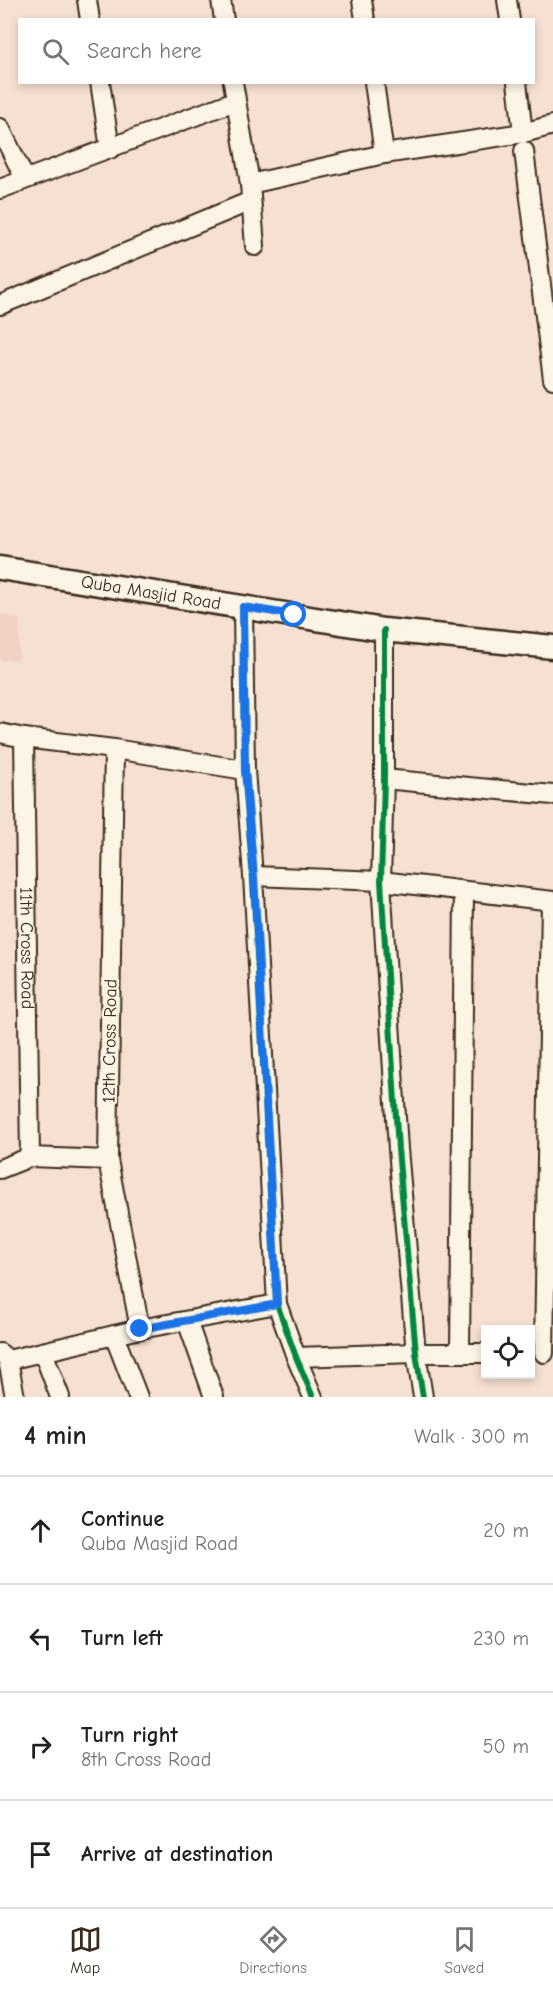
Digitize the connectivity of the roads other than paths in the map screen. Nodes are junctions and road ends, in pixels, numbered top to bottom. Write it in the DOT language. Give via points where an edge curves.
graph roads {
  1 [pos="87,0"];
  2 [pos="221,0"];
  3 [pos="362,0"];
  4 [pos="507,0"];
  5 [pos="90,18"];
  6 [pos="224,18"];
  7 [pos="365,18"];
  8 [pos="510,18"];
  9 [pos="100,84"];
  10 [pos="233,84"];
  11 [pos="374,84"];
  12 [pos="517,84"];
  13 [pos="235,101"];
  14 [pos="553,125"];
  15 [pos="0,128"];
  16 [pos="524,142"];
  17 [pos="110,148"];
  18 [pos="384,154"];
  19 [pos="25,179"];
  20 [pos="0,189"];
  21 [pos="250,192"];
  22 [pos="255,246"];
  23 [pos="548,302"];
  24 [pos="0,305"];
  25 [pos="553,379"];
  26 [pos="0,568"];
  27 [pos="243,607"];
  28 [pos="384,630"];
  29 [pos="553,647"];
  30 [pos="0,733"];
  31 [pos="24,738"];
  32 [pos="114,749"];
  33 [pos="245,770"];
  34 [pos="384,779"];
  35 [pos="553,795"];
  36 [pos="254,876"];
  37 [pos="381,881"];
  38 [pos="464,891"];
  39 [pos="552,901"];
  40 [pos="30,1157"];
  41 [pos="108,1160"];
  42 [pos="0,1169"];
  43 [pos="277,1304"];
  44 [pos="187,1321"];
  45 [pos="140,1329"];
  46 [pos="114,1335"];
  47 [pos="43,1352"];
  48 [pos="416,1353"];
  49 [pos="460,1353"];
  50 [pos="481,1353"];
  51 [pos="543,1353"];
  52 [pos="4,1356"];
  53 [pos="296,1357"];
  54 [pos="15,1397"];
  55 [pos="60,1397"];
  56 [pos="138,1397"];
  57 [pos="214,1397"];
  58 [pos="313,1397"];
  59 [pos="423,1397"];
  1 -- 5 [label="street"];
  2 -- 6 [label="street"];
  3 -- 7 [label="street"];
  4 -- 8 [label="street"];
  9 -- 17 [label="street"];
  10 -- 13 [label="street"];
  11 -- 18 [label="street"];
  12 -- 16 [label="street"];
  13 -- 17 [label="street"];
  13 -- 21 [label="street"];
  14 -- 16 [label="street"];
  15 -- 19 [label="street"];
  16 -- 18 [label="street"];
  16 -- 23 [label="street"];
  17 -- 19 [label="street"];
  18 -- 21 [label="street"];
  19 -- 20 [label="street"];
  21 -- 22 [label="street"];
  21 -- 24 [label="street"];
  23 -- 25 [label="street"];
  26 -- 27 [label="street, Quba Masjid Road"];
  27 -- 28 [label="street, Quba Masjid Road"];
  27 -- 33 [label="street"];
  28 -- 29 [label="street, Quba Masjid Road"];
  28 -- 34 [label="street"];
  30 -- 31 [label="street"];
  31 -- 32 [label="street"];
  31 -- 40 [label="street, 11th Cross Road"];
  32 -- 33 [label="street"];
  32 -- 41 [label="street, 12th Cross Road"];
  33 -- 36 [label="street"];
  34 -- 35 [label="street"];
  34 -- 37 [label="street"];
  36 -- 37 [label="street"];
  36 -- 43 [label="street"];
  37 -- 38 [label="street"];
  37 -- 48 [label="street"];
  38 -- 39 [label="street"];
  38 -- 49 [label="street"];
  39 -- 51 [label="street"];
  40 -- 41 [label="street"];
  40 -- 42 [label="street"];
  41 -- 45 [label="street, 12th Cross Road"];
  43 -- 44 [label="street"];
  43 -- 53 [label="street"];
  44 -- 45 [label="street"];
  44 -- 57 [label="street"];
  45 -- 46 [label="street"];
  46 -- 47 [label="street"];
  46 -- 56 [label="street"];
  47 -- 52 [label="street"];
  47 -- 55 [label="street"];
  48 -- 49 [label="street"];
  48 -- 53 [label="street"];
  48 -- 59 [label="street"];
  49 -- 50 [label="street"];
  52 -- 54 [label="street"];
  53 -- 58 [label="street"];
}
